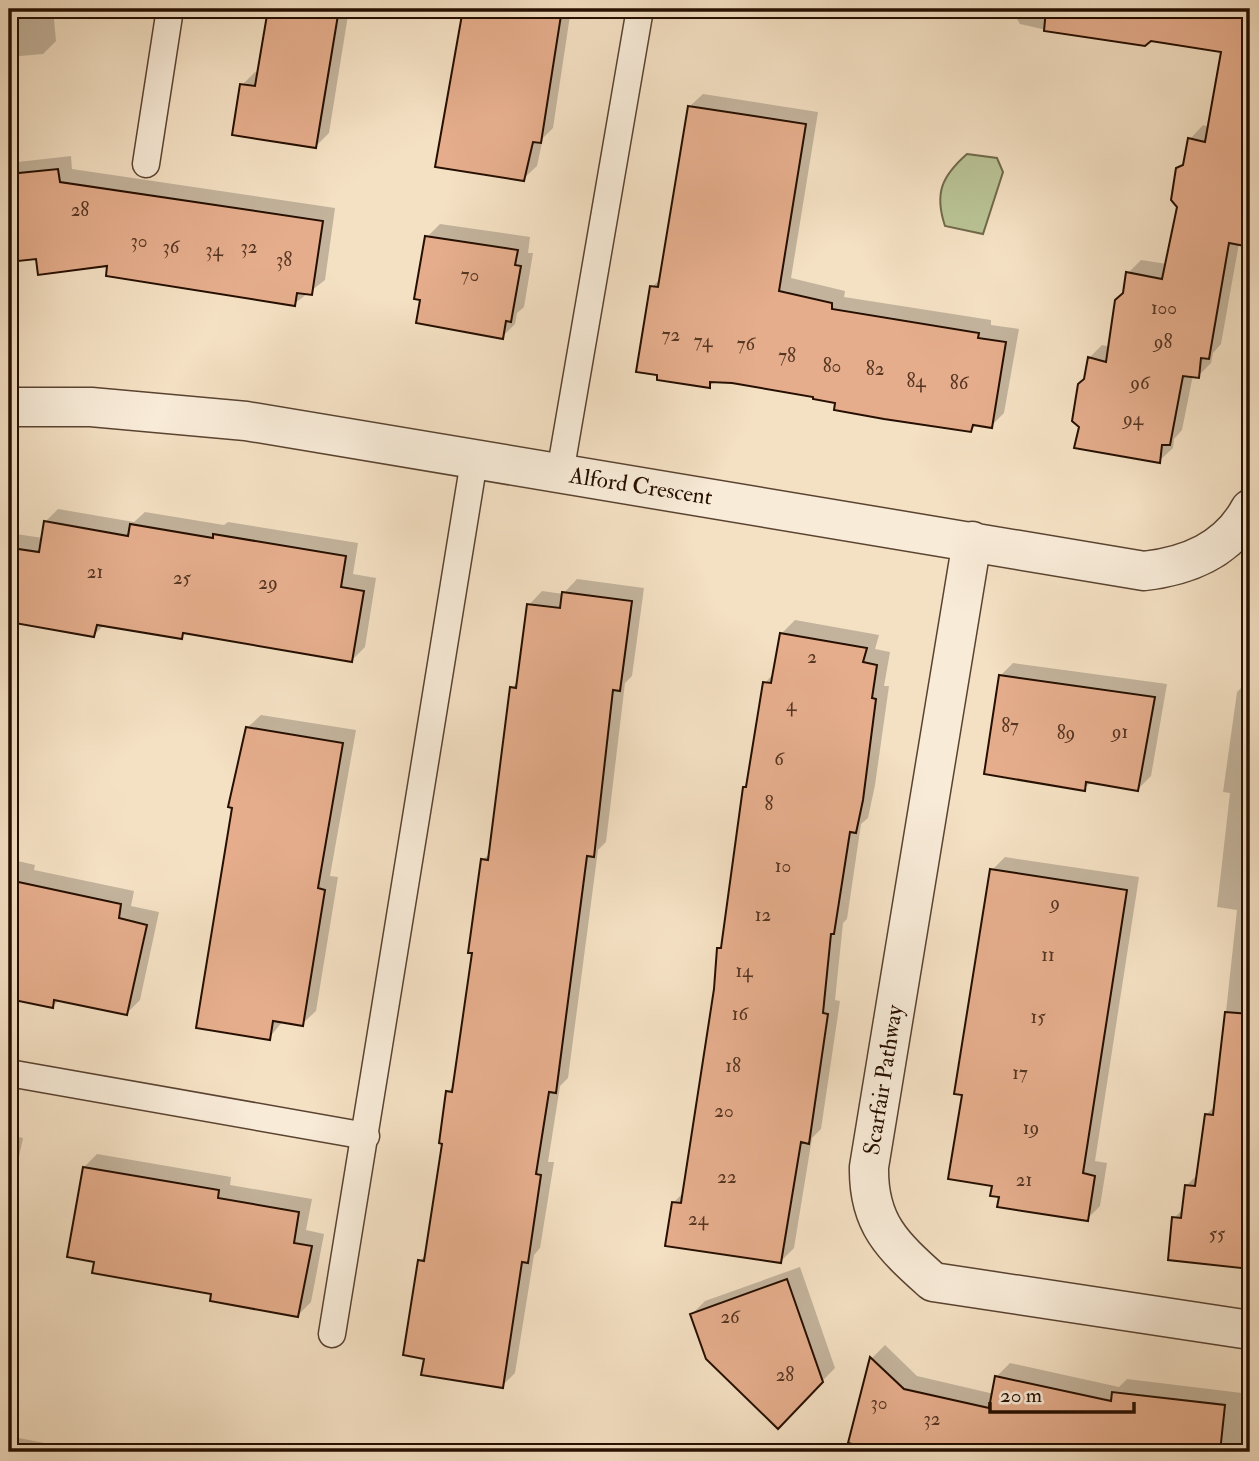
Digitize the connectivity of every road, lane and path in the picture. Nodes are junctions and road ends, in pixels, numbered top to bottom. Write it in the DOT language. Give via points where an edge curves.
graph roads {
  1 [pos="170,9"];
  2 [pos="640,9"];
  3 [pos="146,164"];
  4 [pos="9,407"];
  5 [pos="474,461"];
  6 [pos="560,473"];
  7 [pos="1248,519"];
  8 [pos="972,541"];
  9 [pos="9,1073"];
  10 [pos="366,1136"];
  11 [pos="1250,1330"];
  12 [pos="332,1334"];
  1 -- 3 [label="lane"];
  2 -- 6 [label="lane"];
  4 -- 5 [label="street, Alford Crescent" via="91,407 246,421"];
  5 -- 6 [label="street, Alford Crescent"];
  5 -- 10 [label="lane"];
  6 -- 8 [label="street, Alford Crescent"];
  7 -- 8 [label="street, Alford Crescent" via="1196,560 1144,571"];
  8 -- 11 [label="street, Scarfair Pathway" via="869,1167 875,1215 901,1254 933,1282"];
  9 -- 10 [label="lane"];
  10 -- 12 [label="lane"];
}
